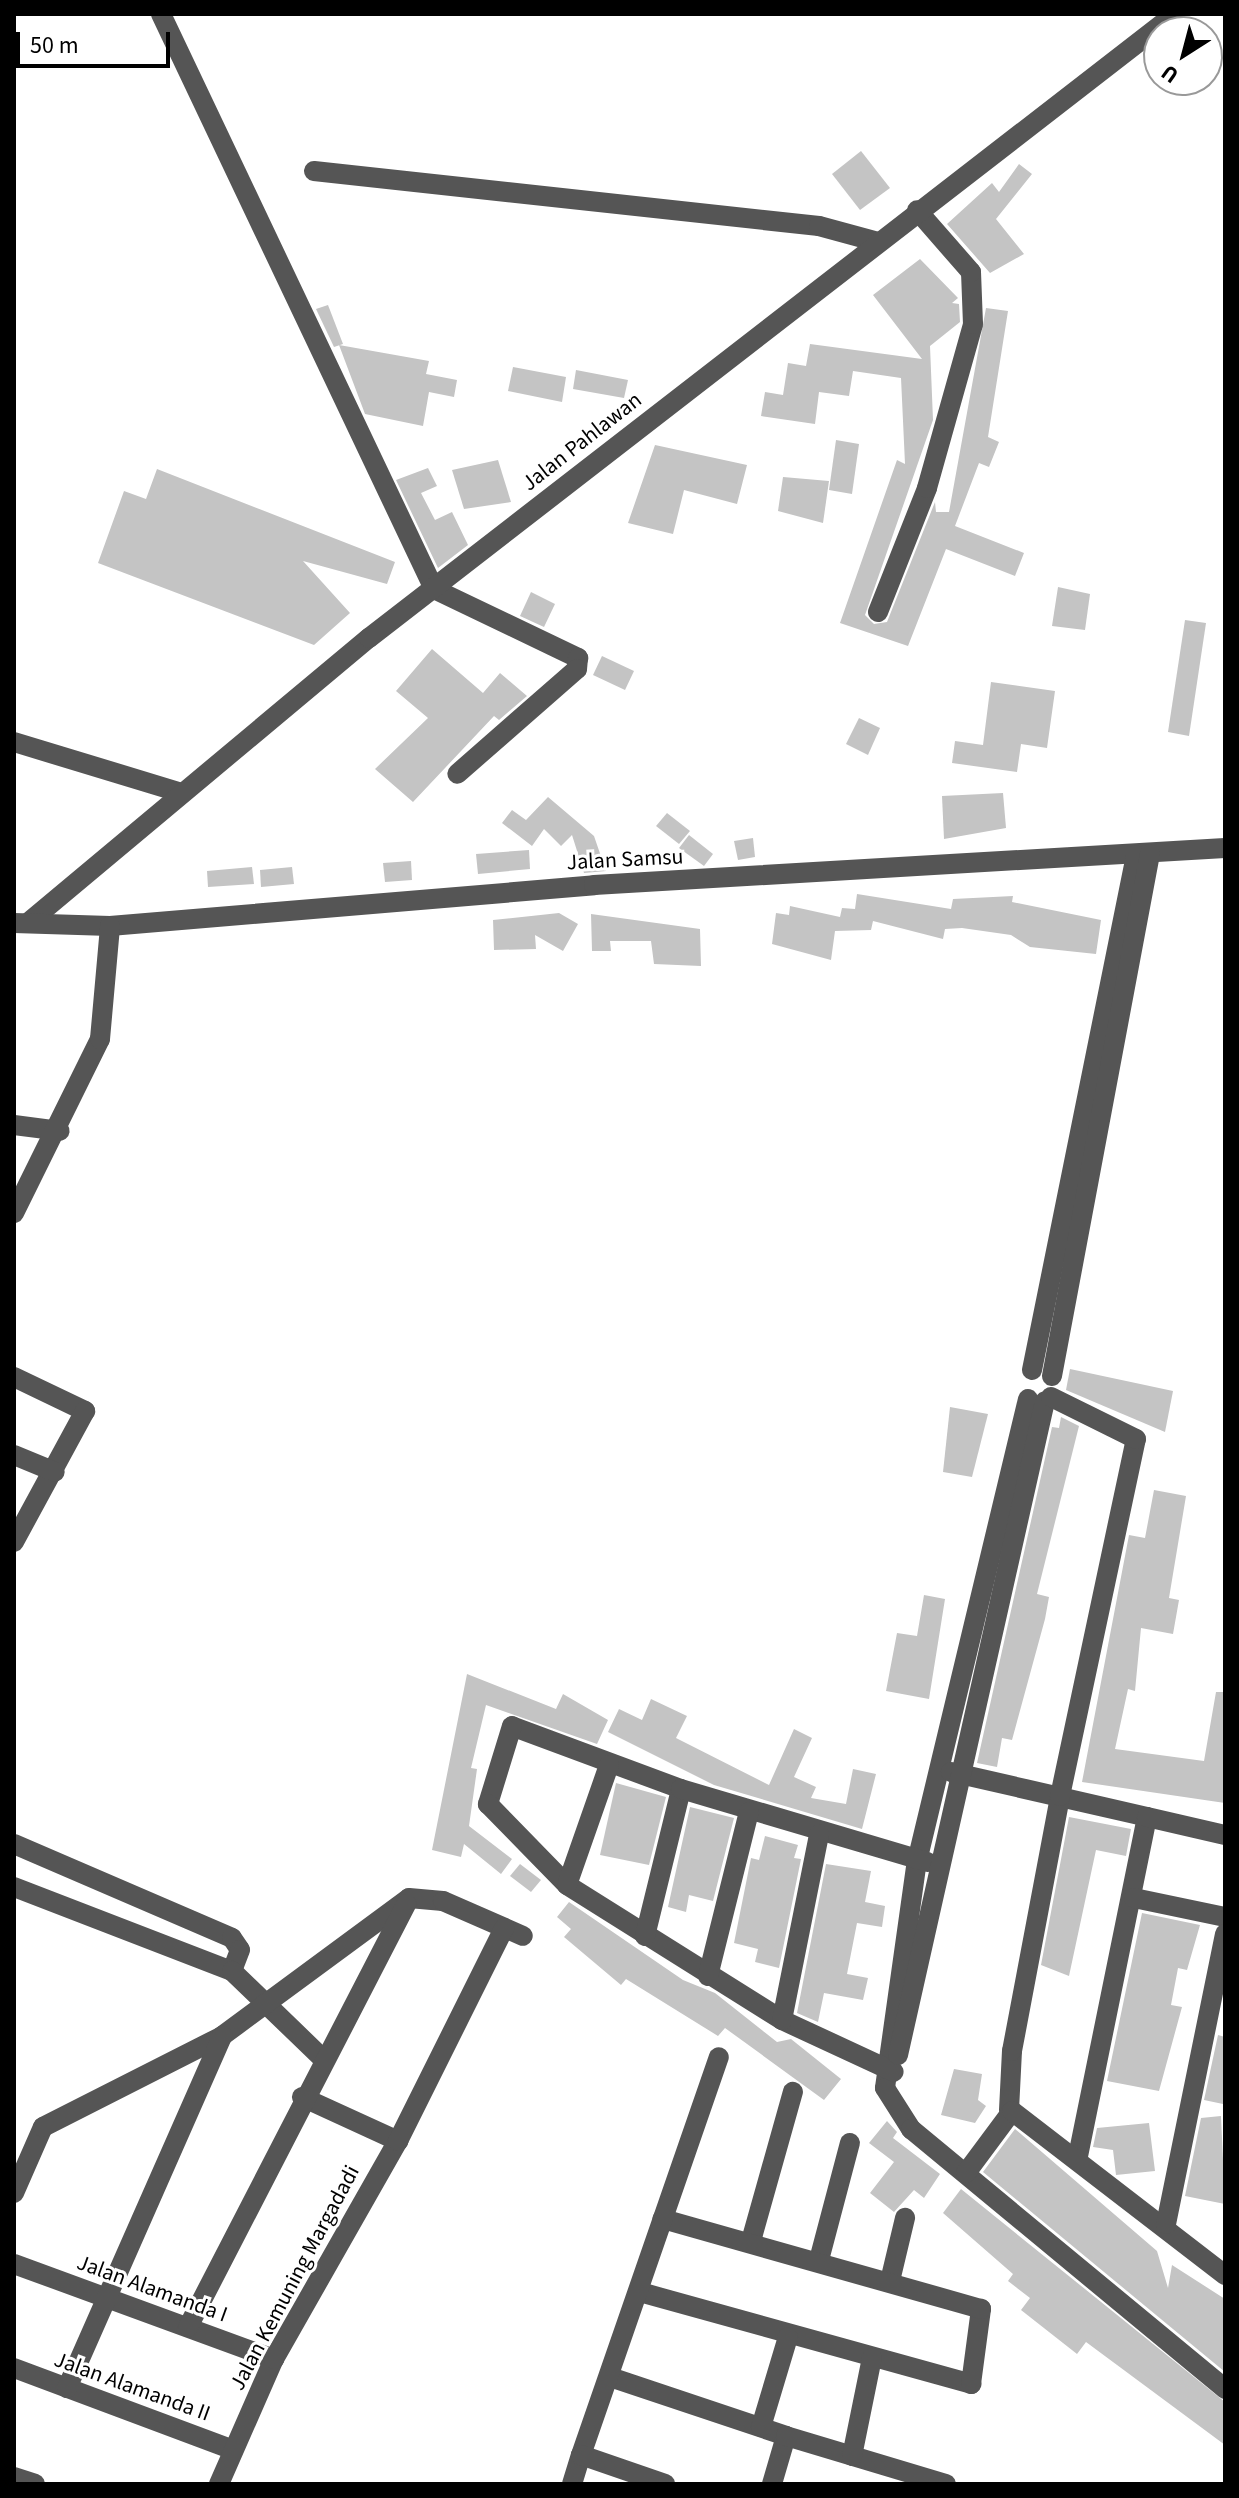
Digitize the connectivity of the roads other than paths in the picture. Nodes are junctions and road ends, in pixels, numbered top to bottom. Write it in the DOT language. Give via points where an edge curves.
graph roads {
  1 [pos="161,14"];
  2 [pos="1175,14"];
  3 [pos="314,171"];
  4 [pos="917,210"];
  5 [pos="878,242"];
  6 [pos="434,589"];
  7 [pos="878,612"];
  8 [pos="14,742"];
  9 [pos="457,774"];
  10 [pos="179,792"];
  11 [pos="1225,848"];
  12 [pos="1143,854"];
  13 [pos="22,923"];
  14 [pos="110,926"];
  15 [pos="14,1125"];
  16 [pos="60,1131"];
  17 [pos="1086,1156"];
  18 [pos="14,1213"];
  19 [pos="1032,1370"];
  20 [pos="1052,1376"];
  21 [pos="14,1377"];
  22 [pos="1041,1399"];
  23 [pos="14,1455"];
  24 [pos="55,1472"];
  25 [pos="14,1542"];
  26 [pos="609,1765"];
  27 [pos="952,1772"];
  28 [pos="681,1789"];
  29 [pos="1060,1796"];
  30 [pos="749,1812"];
  31 [pos="1147,1817"];
  32 [pos="819,1835"];
  33 [pos="1225,1835"];
  34 [pos="14,1844"];
  35 [pos="917,1860"];
  36 [pos="938,1864"];
  37 [pos="567,1885"];
  38 [pos="14,1887"];
  39 [pos="409,1898"];
  40 [pos="1134,1898"];
  41 [pos="155,1903"];
  42 [pos="1225,1917"];
  43 [pos="504,1928"];
  44 [pos="1225,1934"];
  45 [pos="523,1936"];
  46 [pos="645,1936"];
  47 [pos="139,1938"];
  48 [pos="232,1971"];
  49 [pos="708,1976"];
  50 [pos="259,2003"];
  51 [pos="782,2020"];
  52 [pos="222,2036"];
  53 [pos="719,2057"];
  54 [pos="322,2058"];
  55 [pos="887,2076"];
  56 [pos="793,2092"];
  57 [pos="302,2097"];
  58 [pos="1009,2110"];
  59 [pos="398,2141"];
  60 [pos="850,2143"];
  61 [pos="1078,2157"];
  62 [pos="966,2173"];
  63 [pos="14,2193"];
  64 [pos="905,2218"];
  65 [pos="662,2219"];
  66 [pos="1166,2224"];
  67 [pos="751,2241"];
  68 [pos="819,2260"];
  69 [pos="14,2264"];
  70 [pos="1225,2272"];
  71 [pos="890,2281"];
  72 [pos="640,2292"];
  73 [pos="103,2297"];
  74 [pos="188,2327"];
  75 [pos="788,2337"];
  76 [pos="872,2358"];
  77 [pos="274,2359"];
  78 [pos="14,2368"];
  79 [pos="610,2377"];
  80 [pos="67,2388"];
  81 [pos="1225,2389"];
  82 [pos="761,2427"];
  83 [pos="786,2436"];
  84 [pos="233,2450"];
  85 [pos="581,2455"];
  86 [pos="852,2456"];
  87 [pos="14,2477"];
  88 [pos="35,2484"];
  89 [pos="219,2484"];
  90 [pos="572,2484"];
  91 [pos="665,2484"];
  92 [pos="772,2484"];
  93 [pos="946,2484"];
  1 -- 6 [label="street"];
  2 -- 4 [label="street, Jalan Pahlawan"];
  3 -- 5 [label="street" via="819,226"];
  4 -- 5 [label="street, Jalan Pahlawan"];
  4 -- 7 [label="street" via="971,272 973,324 927,488"];
  5 -- 6 [label="street, Jalan Pahlawan"];
  6 -- 9 [label="street" via="573,653 579,663"];
  6 -- 10 [label="street, Jalan Pahlawan"];
  8 -- 10 [label="street"];
  10 -- 13 [label="street, Jalan Pahlawan"];
  11 -- 12 [label="street, Jalan Samsu"];
  12 -- 14 [label="street, Jalan Samsu" via="594,885"];
  12 -- 17 [label="street"];
  13 -- 14 [label="street, Jalan Samsu"];
  14 -- 16 [label="street" via="100,1039"];
  15 -- 16 [label="street"];
  16 -- 18 [label="street"];
  17 -- 19 [label="street"];
  17 -- 20 [label="street"];
  19 -- 20 [label="street"];
  19 -- 22 [label="street" via="1022,1381"];
  20 -- 22 [label="street"];
  21 -- 24 [label="street" via="84,1407 85,1417"];
  22 -- 27 [label="street"];
  22 -- 29 [label="street" via="1136,1439"];
  23 -- 24 [label="street"];
  24 -- 25 [label="street"];
  26 -- 28 [label="street"];
  26 -- 37 [label="street"];
  26 -- 37 [label="street" via="517,1727 504,1736 488,1804"];
  27 -- 29 [label="street"];
  27 -- 35 [label="street"];
  27 -- 36 [label="street"];
  28 -- 30 [label="street"];
  28 -- 46 [label="street"];
  29 -- 31 [label="street"];
  29 -- 58 [label="street" via="1012,2051"];
  30 -- 32 [label="street"];
  30 -- 49 [label="street"];
  31 -- 33 [label="street"];
  31 -- 40 [label="street"];
  32 -- 35 [label="street"];
  32 -- 51 [label="street"];
  34 -- 41 [label="street"];
  35 -- 36 [label="street"];
  35 -- 55 [label="street"];
  36 -- 55 [label="street"];
  37 -- 46 [label="street"];
  38 -- 47 [label="street"];
  39 -- 43 [label="street" via="443,1901"];
  39 -- 50 [label="street"];
  39 -- 54 [label="street"];
  40 -- 42 [label="street"];
  40 -- 61 [label="street"];
  41 -- 47 [label="street"];
  41 -- 48 [label="street" via="232,1938 240,1950"];
  43 -- 45 [label="street"];
  43 -- 59 [label="street, Jalan Kemuning Margadadi"];
  44 -- 66 [label="street"];
  46 -- 49 [label="street"];
  47 -- 48 [label="street"];
  48 -- 50 [label="street"];
  49 -- 51 [label="street"];
  50 -- 52 [label="street"];
  50 -- 54 [label="street"];
  51 -- 55 [label="street"];
  52 -- 63 [label="street" via="43,2127"];
  52 -- 73 [label="street"];
  53 -- 65 [label="street"];
  54 -- 57 [label="street"];
  55 -- 62 [label="street" via="900,2118"];
  56 -- 67 [label="street"];
  57 -- 59 [label="street"];
  57 -- 74 [label="street"];
  58 -- 61 [label="street"];
  58 -- 62 [label="street"];
  59 -- 77 [label="street, Jalan Kemuning Margadadi"];
  60 -- 68 [label="street"];
  61 -- 66 [label="street"];
  62 -- 81 [label="street"];
  64 -- 71 [label="street"];
  65 -- 67 [label="street"];
  65 -- 72 [label="street"];
  66 -- 70 [label="street"];
  67 -- 68 [label="street"];
  68 -- 71 [label="street"];
  69 -- 73 [label="street, Jalan Alamanda I"];
  71 -- 76 [label="street" via="981,2309 971,2384"];
  72 -- 75 [label="street"];
  72 -- 79 [label="street"];
  73 -- 74 [label="street, Jalan Alamanda I"];
  73 -- 80 [label="street"];
  74 -- 77 [label="street, Jalan Alamanda I"];
  75 -- 76 [label="street"];
  75 -- 82 [label="street"];
  76 -- 86 [label="street"];
  77 -- 84 [label="street, Jalan Kemuning Margadadi"];
  78 -- 80 [label="street, Jalan Alamanda II"];
  79 -- 82 [label="street"];
  79 -- 85 [label="street"];
  80 -- 84 [label="street, Jalan Alamanda II"];
  82 -- 83 [label="street"];
  83 -- 86 [label="street"];
  83 -- 92 [label="street"];
  84 -- 89 [label="street, Jalan Kemuning Margadadi"];
  85 -- 90 [label="street"];
  85 -- 91 [label="street"];
  86 -- 93 [label="street"];
  87 -- 88 [label="street"];
}
